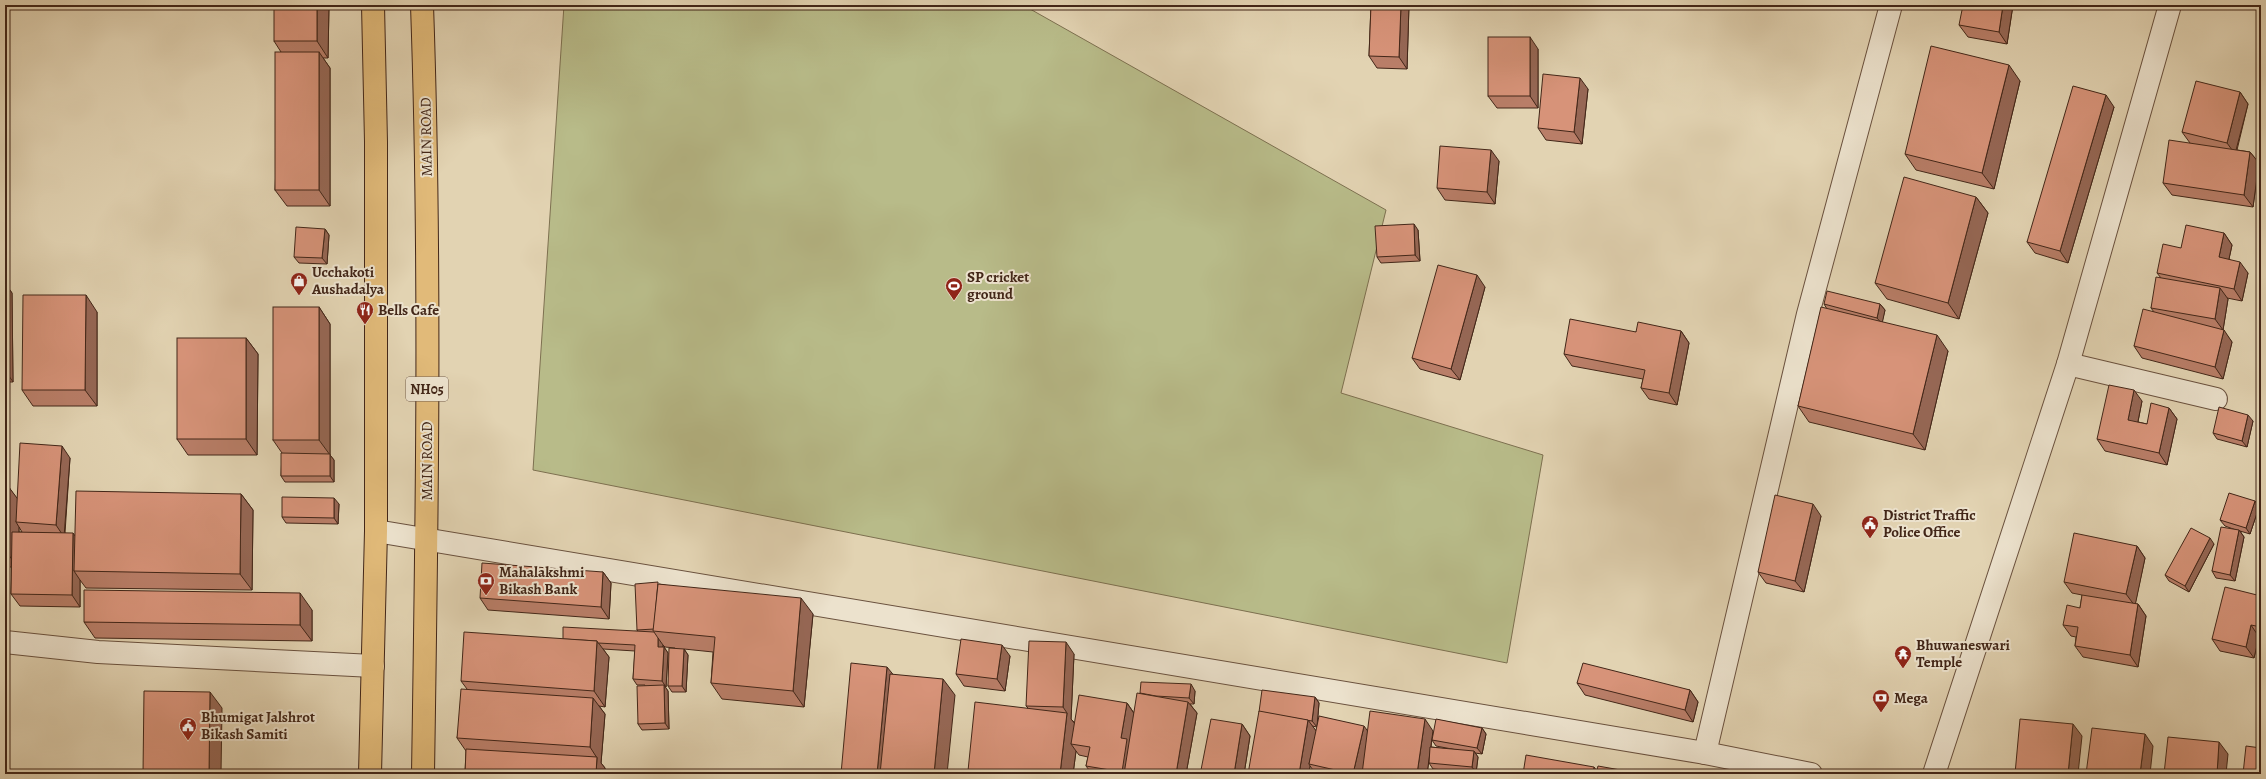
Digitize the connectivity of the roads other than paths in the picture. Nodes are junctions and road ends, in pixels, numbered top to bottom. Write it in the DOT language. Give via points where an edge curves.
graph roads {
  1 [pos="373,5"];
  2 [pos="422,5"];
  3 [pos="1891,5"];
  4 [pos="2170,5"];
  5 [pos="2068,364"];
  6 [pos="2216,399"];
  7 [pos="376,531"];
  8 [pos="428,540"];
  9 [pos="5,642"];
  10 [pos="373,666"];
  11 [pos="1705,753"];
  12 [pos="1734,766"];
  13 [pos="370,774"];
  14 [pos="423,774"];
  15 [pos="1811,774"];
  16 [pos="1934,774"];
  1 -- 7 [label="main road" via="376,142"];
  2 -- 8 [label="main road, MAIN ROAD / NH05" via="427,138"];
  3 -- 11 [label="street" via="1808,314"];
  4 -- 5 [label="street"];
  5 -- 6 [label="street"];
  5 -- 16 [label="street"];
  7 -- 8 [label="street"];
  7 -- 10 [label="main road"];
  8 -- 11 [label="street"];
  8 -- 14 [label="main road, MAIN ROAD / NH05"];
  9 -- 10 [label="street" via="98,652"];
  10 -- 13 [label="main road"];
  11 -- 12 [label="street"];
  12 -- 15 [label="street"];
}
